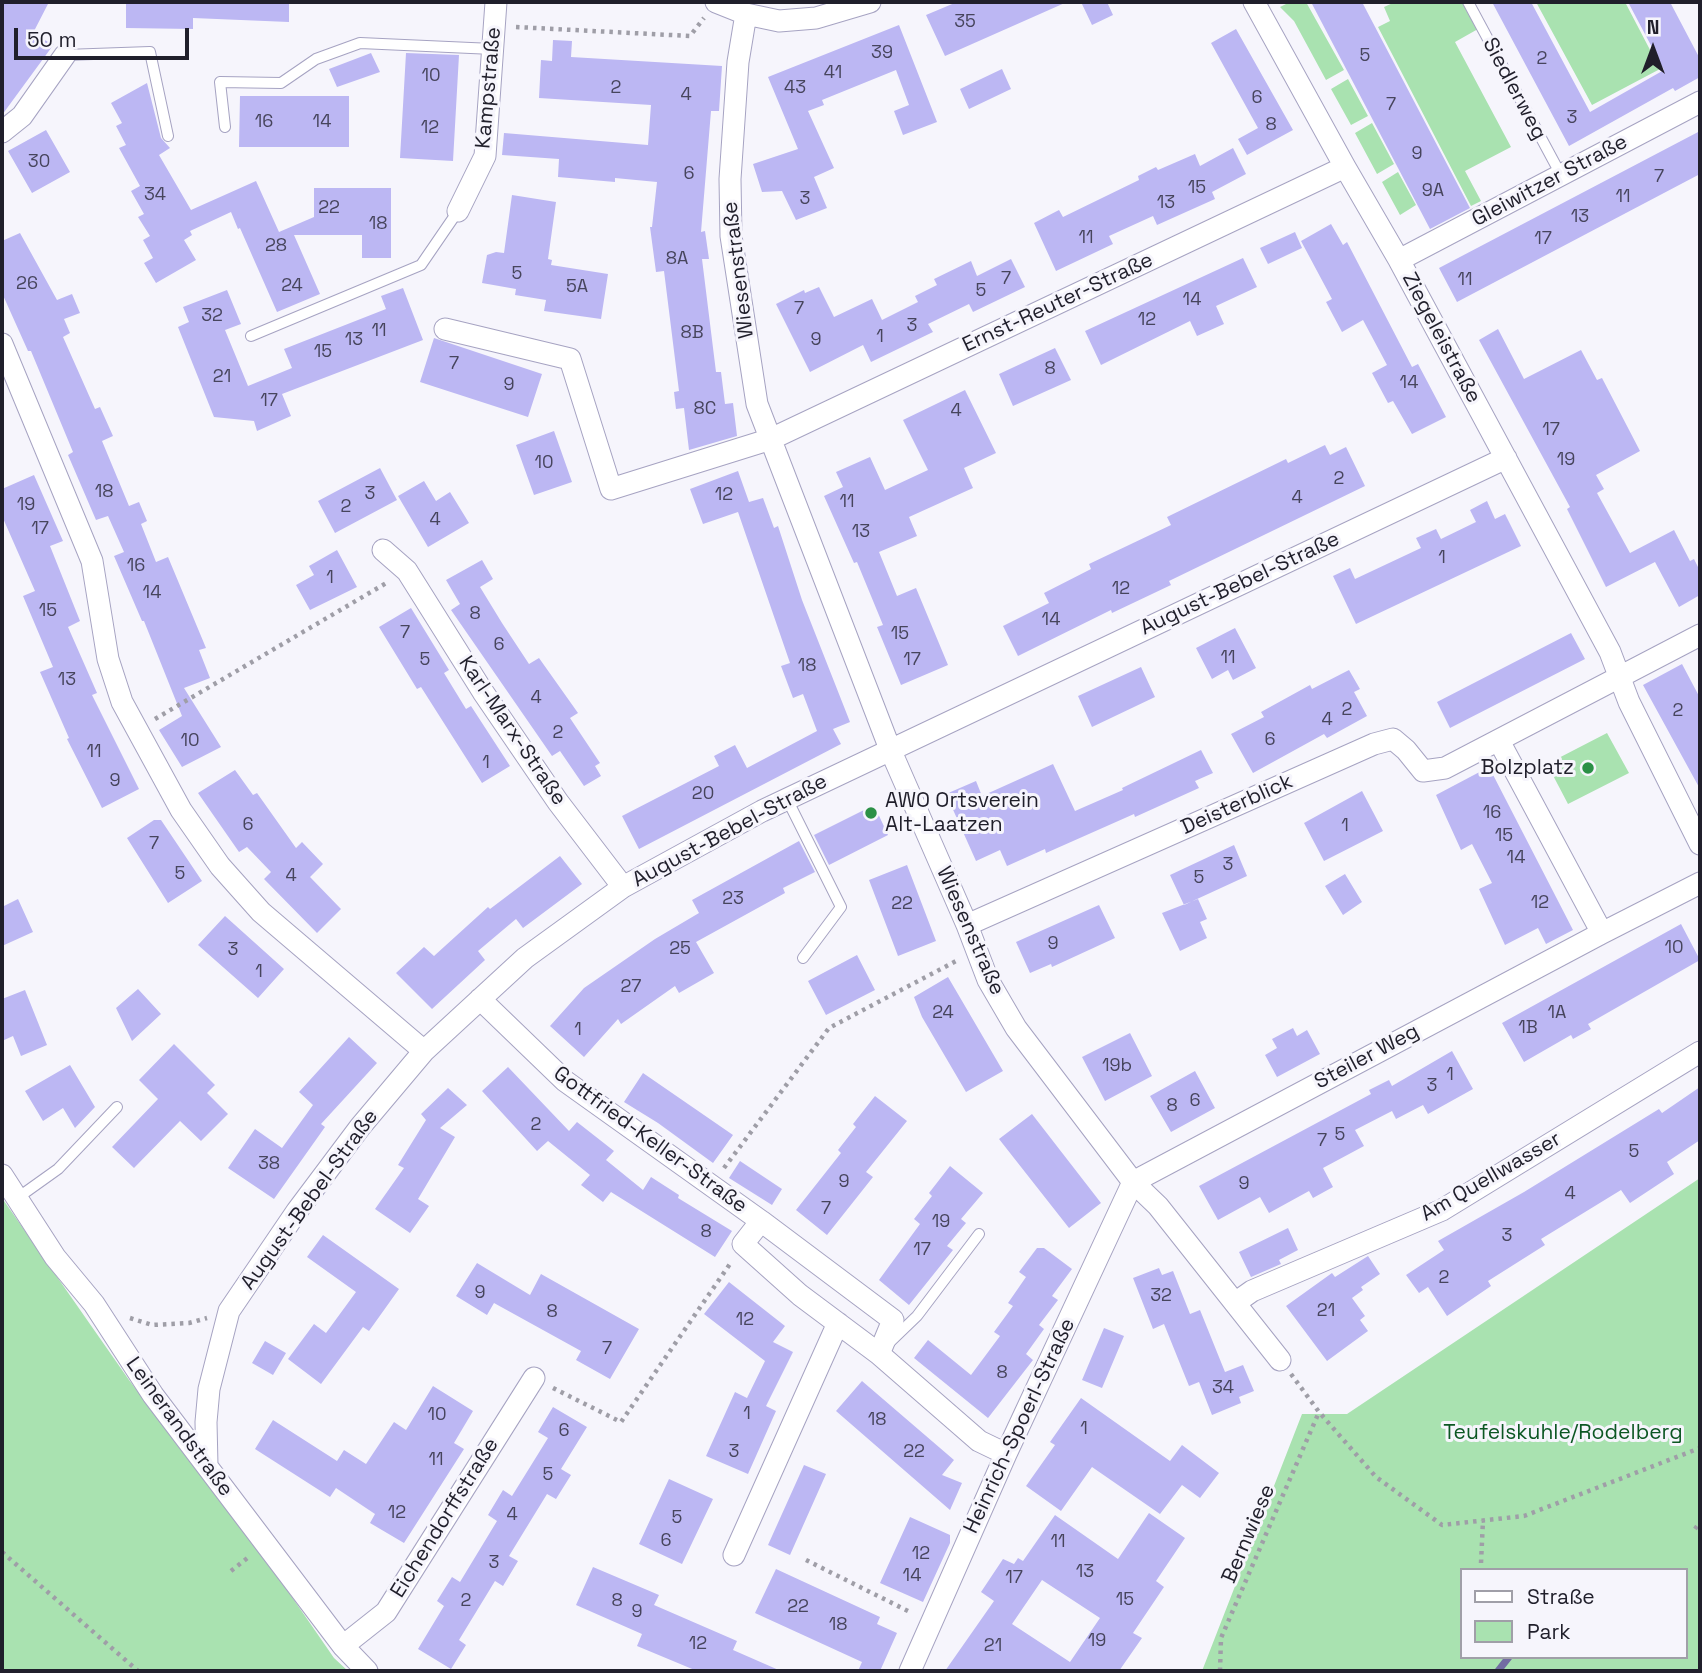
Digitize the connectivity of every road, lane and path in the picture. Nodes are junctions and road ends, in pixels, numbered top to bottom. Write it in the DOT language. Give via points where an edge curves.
graph roads {
  1 [pos="496,2"];
  2 [pos="717,2"];
  3 [pos="870,2"];
  4 [pos="1254,2"];
  5 [pos="1468,2"];
  6 [pos="746,14"];
  7 [pos="494,25"];
  8 [pos="493,49"];
  9 [pos="65,55"];
  10 [pos="1700,102"];
  11 [pos="225,127"];
  12 [pos="2,132"];
  13 [pos="168,136"];
  14 [pos="1345,167"];
  15 [pos="1561,176"];
  16 [pos="458,211"];
  17 [pos="1399,260"];
  18 [pos="445,329"];
  19 [pos="251,336"];
  20 [pos="2,344"];
  21 [pos="771,439"];
  22 [pos="1506,458"];
  23 [pos="383,550"];
  24 [pos="407,571"];
  25 [pos="1700,635"];
  26 [pos="1619,678"];
  27 [pos="136,730"];
  28 [pos="1499,741"];
  29 [pos="890,749"];
  30 [pos="787,799"];
  31 [pos="1700,844"];
  32 [pos="1700,883"];
  33 [pos="623,887"];
  34 [pos="967,925"];
  35 [pos="1602,933"];
  36 [pos="976,951"];
  37 [pos="803,958"];
  38 [pos="480,999"];
  39 [pos="424,1051"];
  40 [pos="1700,1052"];
  41 [pos="117,1107"];
  42 [pos="2,1175"];
  43 [pos="1133,1182"];
  44 [pos="711,1185"];
  45 [pos="16,1199"];
  46 [pos="761,1221"];
  47 [pos="979,1234"];
  48 [pos="743,1244"];
  49 [pos="1235,1303"];
  50 [pos="94,1304"];
  51 [pos="229,1311"];
  52 [pos="838,1324"];
  53 [pos="878,1354"];
  54 [pos="1280,1360"];
  55 [pos="534,1378"];
  56 [pos="1319,1412"];
  57 [pos="1700,1448"];
  58 [pos="1006,1454"];
  59 [pos="207,1465"];
  60 [pos="1483,1520"];
  61 [pos="1700,1522"];
  62 [pos="1695,1529"];
  63 [pos="2,1552"];
  64 [pos="734,1555"];
  65 [pos="806,1560"];
  66 [pos="1481,1563"];
  67 [pos="932,1623"];
  68 [pos="343,1646"];
  69 [pos="138,1671"];
  70 [pos="367,1671"];
  71 [pos="910,1671"];
  72 [pos="1220,1671"];
  1 -- 7 [label="street, Kampstraße"];
  2 -- 6 [label="street"];
  2 -- 7 [label="path" via="690,36"];
  3 -- 6 [label="street" via="816,18 779,22"];
  4 -- 14 [label="street, Ziegeleistraße"];
  5 -- 15 [label="lane, Siedlerweg"];
  6 -- 21 [label="street, Wiesenstraße" via="730,178 732,236 757,404"];
  7 -- 8 [label="street, Kampstraße"];
  8 -- 11 [label="lane" via="360,43 316,59 281,83 219,82"];
  8 -- 16 [label="street, Kampstraße" via="485,156"];
  9 -- 12 [label="street" via="22,116"];
  9 -- 13 [label="lane" via="150,52"];
  10 -- 15 [label="street, Gleiwitzer Straße"];
  14 -- 17 [label="street, Ziegeleistraße"];
  14 -- 21 [label="street, Ernst-Reuter-Straße"];
  15 -- 17 [label="street, Gleiwitzer Straße"];
  16 -- 19 [label="lane" via="421,265"];
  17 -- 22 [label="street, Ziegeleistraße"];
  18 -- 21 [label="street" via="570,359 611,489"];
  20 -- 27 [label="street" via="92,561 108,659"];
  21 -- 29 [label="street, Wiesenstraße"];
  22 -- 26 [label="street, Ziegeleistraße" via="1610,652"];
  22 -- 29 [label="street, August-Bebel-Straße"];
  23 -- 24 [label="street, Karl-Marx-Straße"];
  24 -- 27 [label="path"];
  24 -- 33 [label="street, Karl-Marx-Straße" via="558,802"];
  25 -- 26 [label="street"];
  26 -- 28 [label="street"];
  26 -- 31 [label="street, Ziegeleistraße"];
  27 -- 39 [label="street" via="219,866 261,912"];
  28 -- 34 [label="street, Deisterblick" via="1445,768 1423,771 1393,740 1374,744"];
  28 -- 35 [label="street"];
  29 -- 30 [label="street, August-Bebel-Straße"];
  29 -- 34 [label="street, Wiesenstraße"];
  30 -- 33 [label="street, August-Bebel-Straße"];
  30 -- 37 [label="lane" via="841,907"];
  32 -- 35 [label="street, Steiler Weg"];
  33 -- 38 [label="street, August-Bebel-Straße" via="525,958"];
  34 -- 36 [label="street, Wiesenstraße"];
  35 -- 43 [label="street, Steiler Weg"];
  36 -- 43 [label="street, Wiesenstraße" via="1016,1028"];
  36 -- 44 [label="path" via="830,1028"];
  38 -- 39 [label="street, August-Bebel-Straße"];
  38 -- 44 [label="street, Gottfried-Keller-Straße" via="565,1081"];
  39 -- 51 [label="street, August-Bebel-Straße" via="297,1211"];
  40 -- 49 [label="street, Am Quellwasser" via="1442,1210 1252,1291"];
  41 -- 45 [label="lane" via="58,1169"];
  42 -- 45 [label="street, Leinerandstraße"];
  43 -- 49 [label="street, Wiesenstraße" via="1158,1206"];
  43 -- 58 [label="street, Heinrich-Spoerl-Straße"];
  44 -- 46 [label="street, Gottfried-Keller-Straße"];
  45 -- 50 [label="street, Leinerandstraße"];
  46 -- 48 [label="street, Gottfried-Keller-Straße"];
  46 -- 53 [label="street, Gottfried-Keller-Straße" via="893,1320"];
  47 -- 53 [label="lane" via="917,1316"];
  48 -- 52 [label="street, Gottfried-Keller-Straße"];
  48 -- 55 [label="path" via="621,1422"];
  49 -- 54 [label="street, Wiesenstraße"];
  50 -- 51 [label="path" via="152,1325 189,1324"];
  50 -- 59 [label="street, Leinerandstraße" via="153,1395"];
  51 -- 59 [label="street, August-Bebel-Straße" via="209,1390"];
  52 -- 53 [label="street, Gottfried-Keller-Straße"];
  52 -- 64 [label="street"];
  53 -- 58 [label="street, Gottfried-Keller-Straße" via="979,1441"];
  54 -- 56 [label="path"];
  55 -- 68 [label="street, Eichendorffstraße" via="386,1612"];
  56 -- 60 [label="path" via="1376,1477 1443,1525"];
  56 -- 72 [label="path, Bernwiese" via="1221,1639"];
  57 -- 60 [label="path" via="1524,1516"];
  58 -- 67 [label="street, Heinrich-Spoerl-Straße"];
  59 -- 68 [label="street, Leinerandstraße"];
  60 -- 66 [label="path"];
  61 -- 62 [label="path"];
  63 -- 69 [label="path"];
  65 -- 67 [label="path"];
  67 -- 71 [label="street, Heinrich-Spoerl-Straße"];
  68 -- 70 [label="street, Leinerandstraße"];
}
